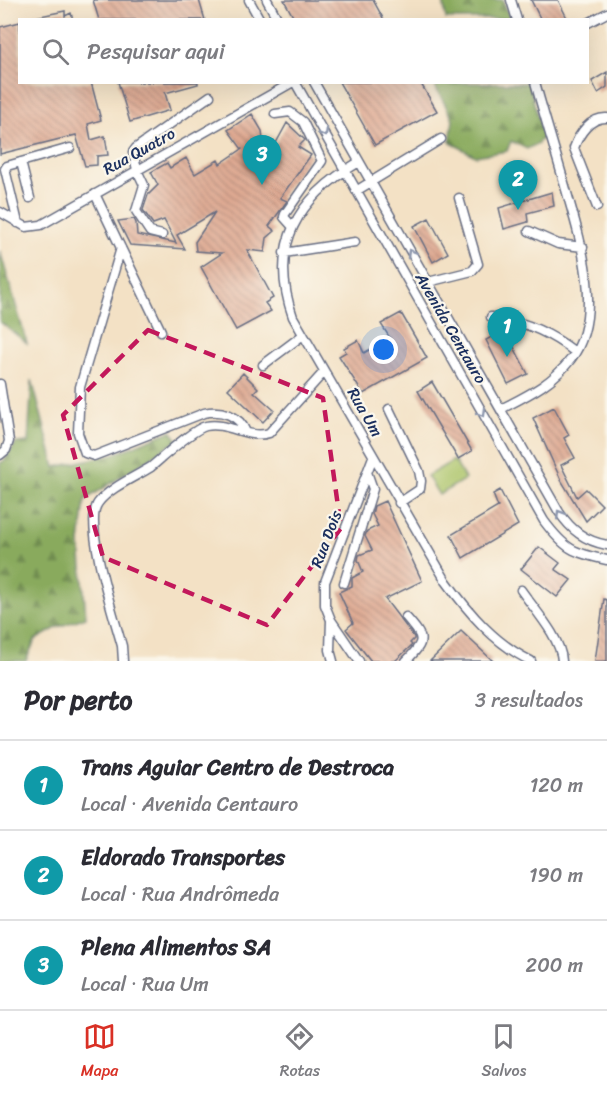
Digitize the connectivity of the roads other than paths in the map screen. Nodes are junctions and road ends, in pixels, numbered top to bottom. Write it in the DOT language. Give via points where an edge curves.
graph roads {
  1 [pos="249,0"];
  2 [pos="267,0"];
  3 [pos="511,0"];
  4 [pos="607,13"];
  5 [pos="259,18"];
  6 [pos="277,18"];
  7 [pos="516,18"];
  8 [pos="589,22"];
  9 [pos="290,84"];
  10 [pos="295,84"];
  11 [pos="315,84"];
  12 [pos="536,84"];
  13 [pos="210,96"];
  14 [pos="275,114"];
  15 [pos="607,118"];
  16 [pos="441,139"];
  17 [pos="70,148"];
  18 [pos="21,162"];
  19 [pos="359,162"];
  20 [pos="137,170"];
  21 [pos="344,171"];
  22 [pos="370,182"];
  23 [pos="356,191"];
  24 [pos="95,194"];
  25 [pos="30,198"];
  26 [pos="459,198"];
  27 [pos="597,207"];
  28 [pos="0,212"];
  29 [pos="18,223"];
  30 [pos="293,227"];
  31 [pos="529,231"];
  32 [pos="162,235"];
  33 [pos="355,242"];
  34 [pos="583,247"];
  35 [pos="121,248"];
  36 [pos="284,253"];
  37 [pos="428,282"];
  38 [pos="491,317"];
  39 [pos="161,331"];
  40 [pos="303,335"];
  41 [pos="575,352"];
  42 [pos="263,365"];
  43 [pos="324,372"];
  44 [pos="0,390"];
  45 [pos="389,409"];
  46 [pos="501,409"];
  47 [pos="246,432"];
  48 [pos="0,455"];
  49 [pos="373,457"];
  50 [pos="368,472"];
  51 [pos="399,502"];
  52 [pos="607,545"];
  53 [pos="607,560"];
  54 [pos="344,583"];
  55 [pos="521,590"];
  56 [pos="406,617"];
  57 [pos="331,620"];
  58 [pos="123,661"];
  59 [pos="333,661"];
  60 [pos="359,661"];
  61 [pos="406,661"];
  62 [pos="531,661"];
  63 [pos="562,661"];
  1 -- 5 [label="street"];
  2 -- 6 [label="street"];
  3 -- 7 [label="street"];
  4 -- 8 [label="street"];
  9 -- 20 [label="street, Rua Quatro"];
  10 -- 21 [label="street, Avenida Centauro, one-way"];
  11 -- 19 [label="street, Avenida Centauro"];
  12 -- 34 [label="street"];
  13 -- 20 [label="street" via="136,148 133,152"];
  14 -- 30 [label="street" via="290,112 303,122 322,161 285,214"];
  15 -- 27 [label="street" via="594,121 579,134 574,148"];
  16 -- 22 [label="street"];
  17 -- 18 [label="street"];
  18 -- 25 [label="street"];
  18 -- 29 [label="street" via="7,166 4,171"];
  19 -- 21 [label="street, Rua Um"];
  19 -- 22 [label="street, Avenida Centauro"];
  20 -- 24 [label="street, Rua Quatro"];
  20 -- 32 [label="street" via="144,185 136,211 150,232"];
  21 -- 23 [label="street, Avenida Centauro"];
  21 -- 30 [label="street, Rua Um" via="307,205"];
  22 -- 23 [label="street"];
  37 -- 22 [label="street, Avenida Centauro, one-way"];
  23 -- 53 [label="street, Avenida Centauro, one-way" via="544,521 565,546 582,555"];
  24 -- 29 [label="street, Rua Quatro" via="41,225 26,227"];
  24 -- 35 [label="street"];
  26 -- 37 [label="street" via="478,264 472,271"];
  28 -- 29 [label="street"];
  30 -- 36 [label="street, Rua Um"];
  31 -- 34 [label="street" via="558,244"];
  33 -- 36 [label="street"];
  34 -- 41 [label="street" via="588,294 584,333"];
  35 -- 39 [label="street"];
  35 -- 47 [label="street" via="80,387 78,433 85,453 94,456 215,410 235,418"];
  36 -- 40 [label="street, Rua Um" via="287,297"];
  37 -- 46 [label="street, Avenida Centauro"];
  38 -- 41 [label="street" via="512,319 550,334"];
  40 -- 42 [label="street"];
  40 -- 43 [label="street, Rua Um"];
  41 -- 46 [label="street" via="551,382"];
  43 -- 47 [label="street" via="269,433"];
  43 -- 49 [label="street, Rua Um"];
  44 -- 48 [label="street" via="9,441"];
  45 -- 51 [label="street" via="422,481 420,489"];
  52 -- 46 [label="street, Avenida Centauro, one-way" via="589,540 568,525"];
  47 -- 58 [label="street" via="203,427 95,507 96,544"];
  49 -- 50 [label="street, Rua Dois"];
  49 -- 51 [label="street, Rua Um"];
  50 -- 54 [label="street" via="373,489"];
  50 -- 57 [label="street, Rua Dois" via="325,582 324,605"];
  51 -- 62 [label="street, Rua Um" via="469,613 497,639"];
  55 -- 63 [label="street" via="557,642"];
  56 -- 61 [label="street" via="422,636 422,642"];
  57 -- 59 [label="street"];
  57 -- 60 [label="street, Rua Dois"];
}
